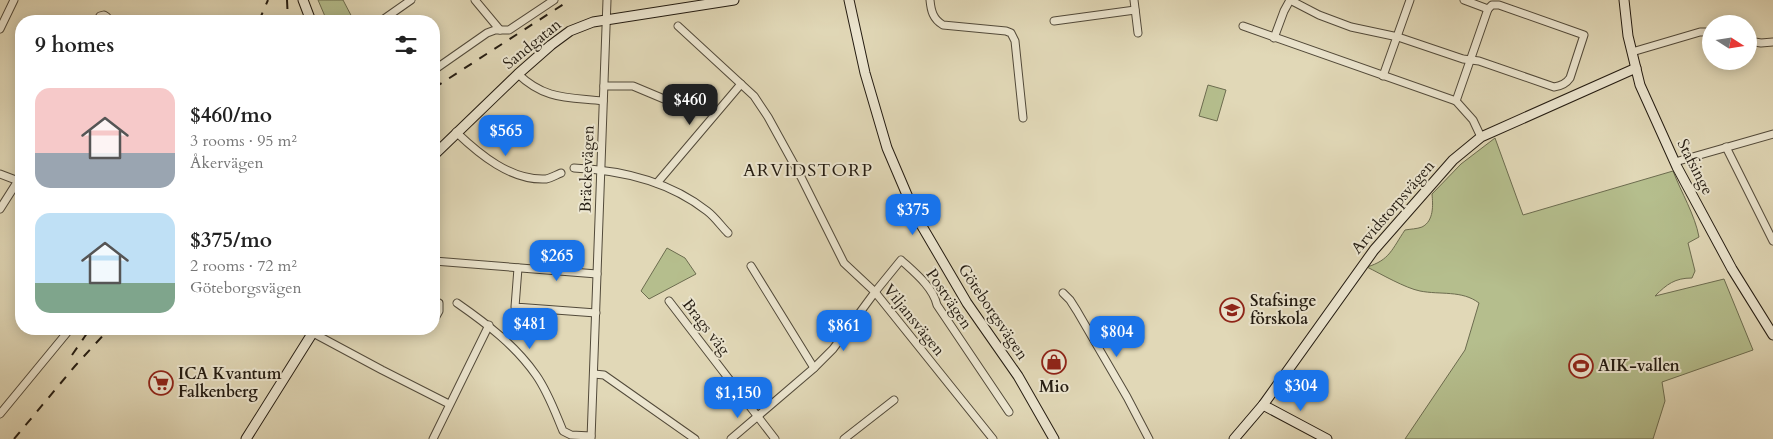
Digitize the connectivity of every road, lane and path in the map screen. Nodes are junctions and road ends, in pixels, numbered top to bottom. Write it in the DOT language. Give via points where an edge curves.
graph roads {
  1 [pos="14,0"];
  2 [pos="303,0"];
  3 [pos="411,0"];
  4 [pos="475,0"];
  5 [pos="554,0"];
  6 [pos="607,0"];
  7 [pos="729,0"];
  8 [pos="849,0"];
  9 [pos="930,0"];
  10 [pos="1134,0"];
  11 [pos="1290,0"];
  12 [pos="1410,0"];
  13 [pos="1464,0"];
  14 [pos="1624,0"];
  15 [pos="1488,9"];
  16 [pos="1135,10"];
  17 [pos="309,15"];
  18 [pos="390,15"];
  19 [pos="607,19"];
  20 [pos="1054,20"];
  21 [pos="678,26"];
  22 [pos="1242,26"];
  23 [pos="0,29"];
  24 [pos="500,30"];
  25 [pos="1138,32"];
  26 [pos="1702,32"];
  27 [pos="1398,37"];
  28 [pos="1274,38"];
  29 [pos="1773,42"];
  30 [pos="1758,43"];
  31 [pos="1632,52"];
  32 [pos="1471,60"];
  33 [pos="440,66"];
  34 [pos="1636,68"];
  35 [pos="518,74"];
  36 [pos="1383,76"];
  37 [pos="741,84"];
  38 [pos="604,86"];
  39 [pos="664,99"];
  40 [pos="603,101"];
  41 [pos="1456,102"];
  42 [pos="1023,118"];
  43 [pos="456,132"];
  44 [pos="1773,134"];
  45 [pos="1481,137"];
  46 [pos="1726,147"];
  47 [pos="440,148"];
  48 [pos="1675,162"];
  49 [pos="574,168"];
  50 [pos="601,169"];
  51 [pos="560,173"];
  52 [pos="0,174"];
  53 [pos="15,178"];
  54 [pos="657,183"];
  55 [pos="15,188"];
  56 [pos="0,209"];
  57 [pos="728,234"];
  58 [pos="1773,241"];
  59 [pos="440,262"];
  60 [pos="751,266"];
  61 [pos="518,268"];
  62 [pos="597,274"];
  63 [pos="874,292"];
  64 [pos="1063,293"];
  65 [pos="669,301"];
  66 [pos="457,303"];
  67 [pos="596,313"];
  68 [pos="489,325"];
  69 [pos="65,335"];
  70 [pos="311,335"];
  71 [pos="321,335"];
  72 [pos="1773,335"];
  73 [pos="814,368"];
  74 [pos="594,374"];
  75 [pos="894,400"];
  76 [pos="449,404"];
  77 [pos="1263,405"];
  78 [pos="1009,412"];
  79 [pos="0,414"];
  80 [pos="759,416"];
  81 [pos="591,438"];
  82 [pos="246,439"];
  83 [pos="432,439"];
  84 [pos="696,439"];
  85 [pos="731,439"];
  86 [pos="775,439"];
  87 [pos="844,439"];
  88 [pos="992,439"];
  89 [pos="1054,439"];
  90 [pos="1149,439"];
  91 [pos="1234,439"];
  92 [pos="1327,439"];
  1 -- 23 [label="street"];
  2 -- 17 [label="street"];
  3 -- 18 [label="street"];
  4 -- 24 [label="street"];
  5 -- 24 [label="street" via="509,30"];
  6 -- 19 [label="street, Bräckevägen"];
  7 -- 19 [label="street, Sandgatan"];
  8 -- 89 [label="street, Göteborgsvägen" via="887,148 916,216 967,303 1018,376"];
  9 -- 42 [label="street" via="933,15 943,25 1006,31 1013,36"];
  10 -- 16 [label="street"];
  11 -- 27 [label="street" via="1319,16 1351,27"];
  11 -- 28 [label="street"];
  12 -- 27 [label="street"];
  13 -- 15 [label="street"];
  14 -- 31 [label="street, Stafsinge"];
  15 -- 32 [label="street"];
  15 -- 32 [label="street" via="1492,5 1499,6 1584,35 1577,59 1567,82 1554,87"];
  16 -- 20 [label="street"];
  16 -- 25 [label="street"];
  19 -- 35 [label="street, Sandgatan" via="570,31"];
  19 -- 38 [label="street, Bräckevägen"];
  21 -- 37 [label="street, Viljansvägen"];
  22 -- 28 [label="street"];
  24 -- 33 [label="street" via="487,33"];
  26 -- 31 [label="street"];
  27 -- 32 [label="street"];
  27 -- 36 [label="street"];
  28 -- 36 [label="street"];
  29 -- 30 [label="street"];
  31 -- 34 [label="street, Stafsinge"];
  32 -- 41 [label="street"];
  34 -- 45 [label="street, Arvidstorpsvägen"];
  34 -- 48 [label="street, Stafsinge" via="1640,85"];
  35 -- 40 [label="street" via="542,92"];
  35 -- 43 [label="street, Sandgatan"];
  36 -- 41 [label="street"];
  37 -- 54 [label="street"];
  37 -- 63 [label="street, Viljansvägen" via="768,117 844,263"];
  38 -- 39 [label="street" via="633,86"];
  38 -- 40 [label="street, Bräckevägen"];
  40 -- 50 [label="street, Bräckevägen"];
  41 -- 45 [label="street" via="1473,120"];
  43 -- 47 [label="street, Sandgatan"];
  43 -- 51 [label="street" via="477,151 505,168 536,178 548,179"];
  44 -- 46 [label="street"];
  45 -- 77 [label="street, Arvidstorpsvägen" via="1453,160 1374,250"];
  46 -- 48 [label="street"];
  46 -- 58 [label="street"];
  48 -- 72 [label="street, Stafsinge" via="1746,294"];
  49 -- 50 [label="street"];
  50 -- 54 [label="street"];
  50 -- 62 [label="street, Bräckevägen"];
  52 -- 53 [label="street"];
  54 -- 57 [label="street" via="707,210"];
  55 -- 56 [label="street"];
  59 -- 61 [label="street"];
  60 -- 73 [label="street"];
  61 -- 62 [label="street"];
  61 -- 67 [label="street" via="515,307"];
  62 -- 67 [label="street, Bräckevägen"];
  63 -- 73 [label="street, Postvägen"];
  63 -- 78 [label="street, Postvägen" via="901,260 935,297 936,305"];
  63 -- 88 [label="street, Viljansvägen"];
  64 -- 90 [label="street" via="1077,311"];
  65 -- 80 [label="street, Brags väg"];
  66 -- 68 [label="street"];
  67 -- 74 [label="street, Bräckevägen"];
  68 -- 76 [label="street"];
  68 -- 81 [label="street" via="537,376 563,430 570,435"];
  69 -- 79 [label="street"];
  70 -- 82 [label="street"];
  71 -- 76 [label="street"];
  73 -- 80 [label="street, Postvägen"];
  74 -- 81 [label="street, Bräckevägen"];
  74 -- 84 [label="street" via="604,375"];
  75 -- 87 [label="street"];
  76 -- 83 [label="street"];
  77 -- 91 [label="street, Arvidstorpsvägen"];
  77 -- 92 [label="street"];
  80 -- 85 [label="street, Postvägen"];
  80 -- 86 [label="street"];
}
